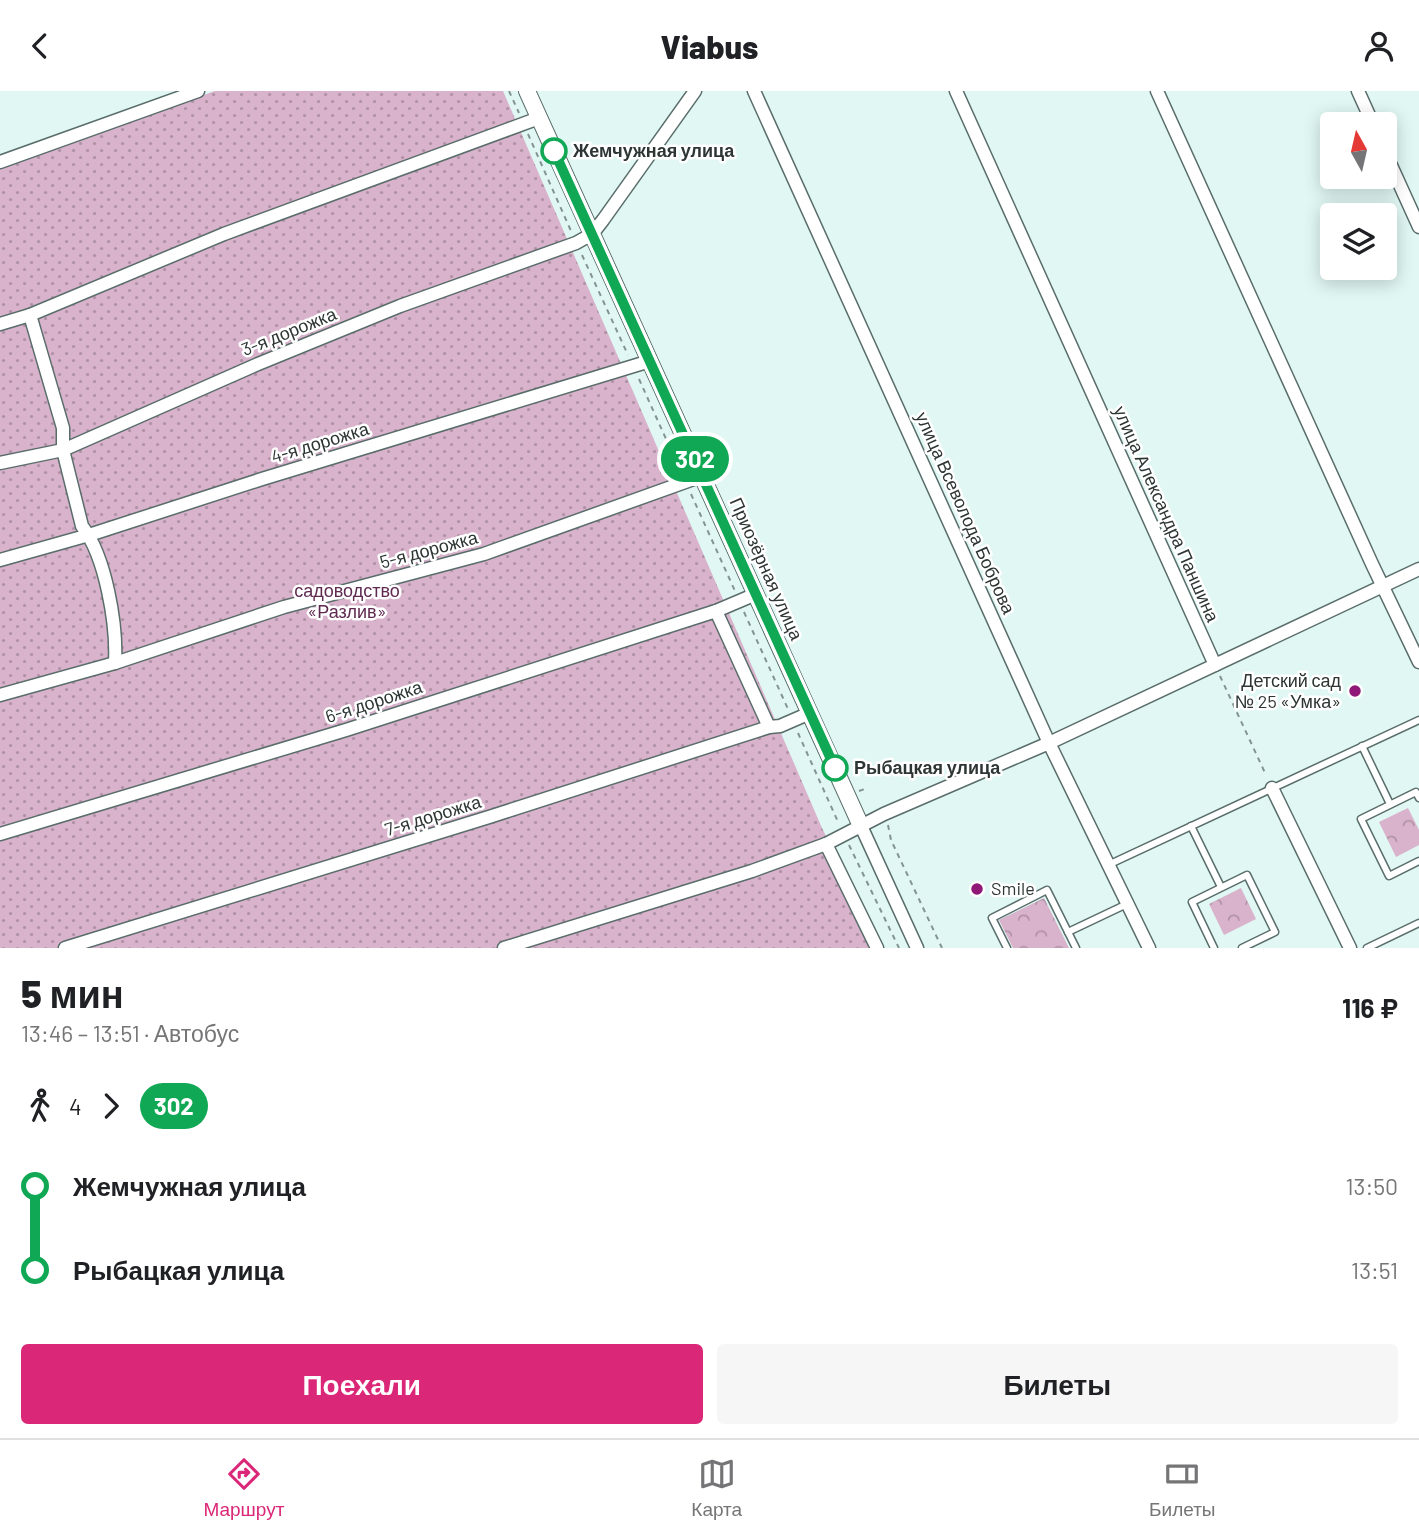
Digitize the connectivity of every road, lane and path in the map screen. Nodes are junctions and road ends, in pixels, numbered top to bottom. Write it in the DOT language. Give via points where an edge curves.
graph roads {
  1 [pos="198,91"];
  2 [pos="509,91"];
  3 [pos="527,91"];
  4 [pos="695,91"];
  5 [pos="754,91"];
  6 [pos="956,91"];
  7 [pos="1157,91"];
  8 [pos="1358,91"];
  9 [pos="1368,112"];
  10 [pos="531,121"];
  11 [pos="0,162"];
  12 [pos="1397,179"];
  13 [pos="1419,227"];
  14 [pos="592,234"];
  15 [pos="576,243"];
  16 [pos="30,315"];
  17 [pos="0,324"];
  18 [pos="650,361"];
  19 [pos="633,367"];
  20 [pos="63,450"];
  21 [pos="0,463"];
  22 [pos="702,476"];
  23 [pos="686,483"];
  24 [pos="89,535"];
  25 [pos="0,560"];
  26 [pos="1419,569"];
  27 [pos="1383,587"];
  28 [pos="756,594"];
  29 [pos="739,602"];
  30 [pos="716,611"];
  31 [pos="1419,662"];
  32 [pos="116,663"];
  33 [pos="1215,665"];
  34 [pos="0,695"];
  35 [pos="810,713"];
  36 [pos="1419,720"];
  37 [pos="793,721"];
  38 [pos="769,726"];
  39 [pos="1049,743"];
  40 [pos="1362,746"];
  41 [pos="1272,788"];
  42 [pos="1419,798"];
  43 [pos="1390,804"];
  44 [pos="888,823"];
  45 [pos="861,826"];
  46 [pos="1191,826"];
  47 [pos="0,834"];
  48 [pos="844,835"];
  49 [pos="826,844"];
  50 [pos="1418,864"];
  51 [pos="1108,865"];
  52 [pos="1221,887"];
  53 [pos="1127,904"];
  54 [pos="1419,923"];
  55 [pos="1068,932"];
  56 [pos="1245,947"];
  57 [pos="65,948"];
  58 [pos="504,948"];
  59 [pos="877,948"];
  60 [pos="899,948"];
  61 [pos="918,948"];
  62 [pos="942,948"];
  63 [pos="1007,948"];
  64 [pos="1076,948"];
  65 [pos="1149,948"];
  66 [pos="1214,948"];
  67 [pos="1350,948"];
  68 [pos="1367,948"];
  1 -- 11 [label="street"];
  2 -- 10 [label="path"];
  3 -- 10 [label="street, Приозёрная улица"];
  4 -- 14 [label="street"];
  5 -- 39 [label="street, улица Всеволода Боброва"];
  6 -- 33 [label="street, улица Александра Паншина"];
  7 -- 27 [label="street"];
  8 -- 9 [label="street"];
  10 -- 14 [label="street, Приозёрная улица"];
  10 -- 15 [label="path"];
  10 -- 16 [label="street" via="224,234"];
  12 -- 13 [label="street"];
  14 -- 15 [label="street, 3-я дорожка"];
  14 -- 18 [label="street, Приозёрная улица"];
  15 -- 19 [label="path"];
  15 -- 20 [label="street, 3-я дорожка" via="400,306"];
  16 -- 17 [label="street"];
  16 -- 20 [label="street" via="63,428"];
  18 -- 19 [label="street, 4-я дорожка"];
  18 -- 22 [label="street, Приозёрная улица"];
  19 -- 23 [label="path"];
  19 -- 24 [label="street, 4-я дорожка"];
  20 -- 21 [label="street, 3-я дорожка"];
  20 -- 24 [label="street" via="82,526"];
  22 -- 23 [label="street, 5-я дорожка"];
  22 -- 28 [label="street, Приозёрная улица"];
  23 -- 29 [label="path"];
  23 -- 32 [label="street, 5-я дорожка" via="484,554 284,607"];
  24 -- 25 [label="street, 4-я дорожка"];
  24 -- 32 [label="street" via="107,586"];
  26 -- 27 [label="street"];
  27 -- 31 [label="street"];
  27 -- 33 [label="street"];
  28 -- 29 [label="street, 6-я дорожка"];
  28 -- 35 [label="street, Приозёрная улица"];
  29 -- 30 [label="street, 6-я дорожка"];
  29 -- 37 [label="path"];
  30 -- 38 [label="street"];
  30 -- 47 [label="street, 6-я дорожка" via="346,730"];
  32 -- 34 [label="street, 5-я дорожка"];
  33 -- 39 [label="street"];
  33 -- 41 [label="path"];
  35 -- 37 [label="street, 7-я дорожка"];
  35 -- 45 [label="street, Приозёрная улица"];
  36 -- 40 [label="lane"];
  37 -- 38 [label="street, 7-я дорожка"];
  37 -- 48 [label="path"];
  38 -- 57 [label="street, 7-я дорожка"];
  39 -- 45 [label="street"];
  39 -- 51 [label="street, улица Всеволода Боброва"];
  40 -- 41 [label="lane"];
  40 -- 43 [label="lane"];
  41 -- 46 [label="lane"];
  41 -- 67 [label="street"];
  42 -- 43 [label="lane" via="1416,792"];
  43 -- 50 [label="lane" via="1361,819 1389,876"];
  44 -- 62 [label="path" via="891,840"];
  45 -- 48 [label="street"];
  45 -- 61 [label="street, Приозёрная улица"];
  46 -- 51 [label="lane"];
  46 -- 52 [label="lane"];
  48 -- 49 [label="street"];
  48 -- 60 [label="path"];
  49 -- 58 [label="street"];
  49 -- 59 [label="street"];
  51 -- 53 [label="street, улица Всеволода Боброва"];
  52 -- 56 [label="lane" via="1247,875 1275,932"];
  52 -- 66 [label="lane" via="1192,902"];
  53 -- 55 [label="lane"];
  53 -- 65 [label="street, улица Всеволода Боброва"];
  54 -- 68 [label="lane"];
  55 -- 63 [label="lane" via="1047,890 992,918"];
  55 -- 64 [label="lane"];
}
